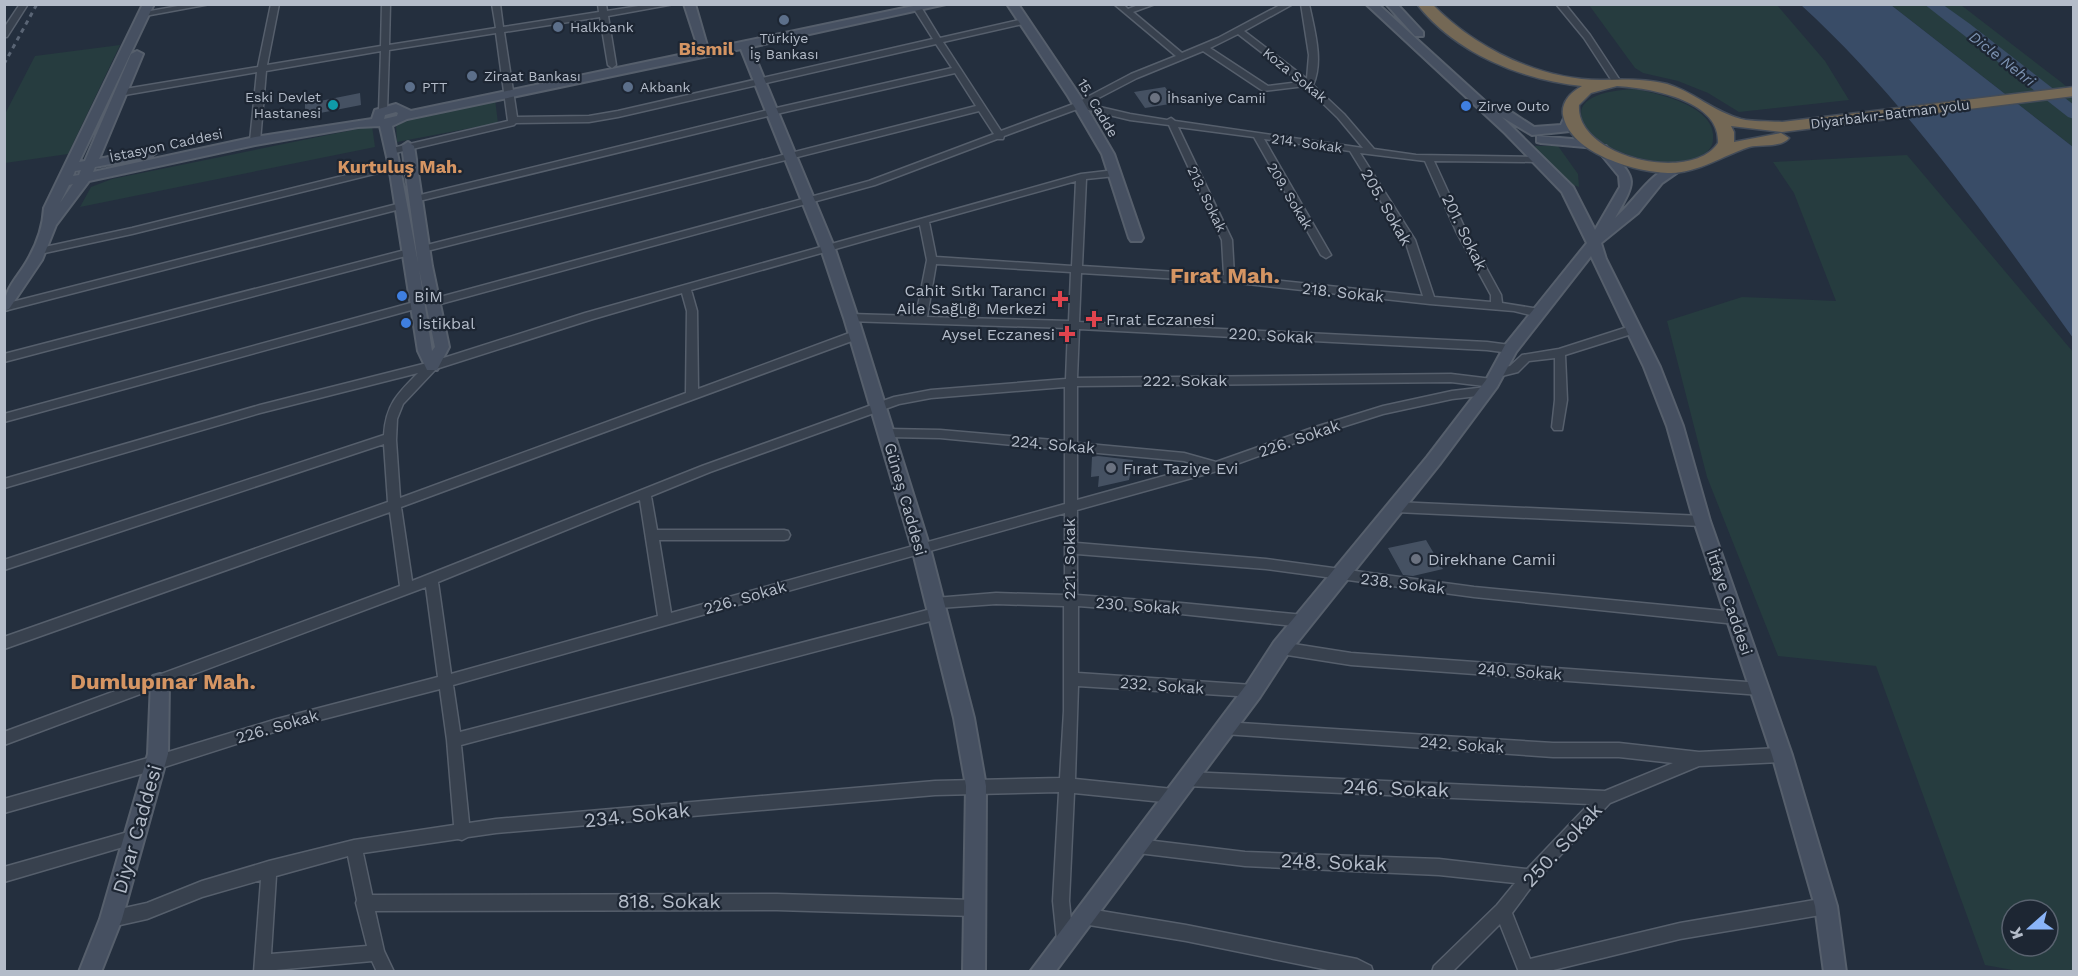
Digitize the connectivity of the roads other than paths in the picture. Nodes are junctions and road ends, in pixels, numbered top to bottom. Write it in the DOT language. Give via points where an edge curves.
graph roads {
  1 [pos="24,4"];
  2 [pos="206,4"];
  3 [pos="275,4"];
  4 [pos="386,4"];
  5 [pos="496,4"];
  6 [pos="602,4"];
  7 [pos="669,4"];
  8 [pos="689,4"];
  9 [pos="942,4"];
  10 [pos="1012,4"];
  11 [pos="1118,4"];
  12 [pos="1151,4"];
  13 [pos="1289,4"];
  14 [pos="1305,4"];
  15 [pos="1371,4"];
  16 [pos="1391,4"];
  17 [pos="1411,4"];
  18 [pos="1424,4"];
  19 [pos="1560,4"];
  20 [pos="917,7"];
  21 [pos="152,9"];
  22 [pos="1126,12"];
  23 [pos="605,16"];
  24 [pos="1024,21"];
  25 [pos="1238,30"];
  26 [pos="500,32"];
  27 [pos="4,35"];
  28 [pos="937,40"];
  29 [pos="745,46"];
  30 [pos="704,47"];
  31 [pos="1203,47"];
  32 [pos="384,48"];
  33 [pos="1181,56"];
  34 [pos="612,65"];
  35 [pos="262,69"];
  36 [pos="956,70"];
  37 [pos="758,81"];
  38 [pos="1310,83"];
  39 [pos="1612,83"];
  40 [pos="507,90"];
  41 [pos="2073,91"];
  42 [pos="119,93"];
  43 [pos="2073,103"];
  44 [pos="1079,105"];
  45 [pos="980,108"];
  46 [pos="1709,110"];
  47 [pos="772,112"];
  48 [pos="1570,112"];
  49 [pos="382,117"];
  50 [pos="513,120"];
  51 [pos="1171,122"];
  52 [pos="1509,130"];
  53 [pos="1257,135"];
  54 [pos="256,137"];
  55 [pos="1000,137"];
  56 [pos="408,146"];
  57 [pos="1598,147"];
  58 [pos="1353,150"];
  59 [pos="391,151"];
  60 [pos="1371,152"];
  61 [pos="1720,153"];
  62 [pos="788,156"];
  63 [pos="1537,159"];
  64 [pos="1429,160"];
  65 [pos="91,164"];
  66 [pos="395,166"];
  67 [pos="1679,167"];
  68 [pos="70,168"];
  69 [pos="1115,173"];
  70 [pos="1081,177"];
  71 [pos="84,178"];
  72 [pos="64,183"];
  73 [pos="415,199"];
  74 [pos="806,200"];
  75 [pos="401,206"];
  76 [pos="924,221"];
  77 [pos="51,224"];
  78 [pos="1136,238"];
  79 [pos="1594,243"];
  80 [pos="828,249"];
  81 [pos="416,250"];
  82 [pos="40,251"];
  83 [pos="1326,255"];
  84 [pos="932,260"];
  85 [pos="1077,268"];
  86 [pos="1229,279"];
  87 [pos="686,290"];
  88 [pos="1430,301"];
  89 [pos="425,303"];
  90 [pos="1497,306"];
  91 [pos="4,307"];
  92 [pos="1539,312"];
  93 [pos="851,318"];
  94 [pos="921,320"];
  95 [pos="1076,325"];
  96 [pos="1634,329"];
  97 [pos="856,335"];
  98 [pos="1510,350"];
  99 [pos="1560,353"];
  100 [pos="4,358"];
  101 [pos="432,366"];
  102 [pos="1071,382"];
  103 [pos="1492,382"];
  104 [pos="692,397"];
  105 [pos="879,407"];
  106 [pos="4,418"];
  107 [pos="1558,427"];
  108 [pos="888,433"];
  109 [pos="390,438"];
  110 [pos="1070,447"];
  111 [pos="1217,466"];
  112 [pos="4,484"];
  113 [pos="645,494"];
  114 [pos="393,506"];
  115 [pos="1069,506"];
  116 [pos="1396,507"];
  117 [pos="1702,521"];
  118 [pos="653,535"];
  119 [pos="784,535"];
  120 [pos="921,548"];
  121 [pos="1071,548"];
  122 [pos="4,565"];
  123 [pos="1342,576"];
  124 [pos="431,579"];
  125 [pos="406,589"];
  126 [pos="1069,600"];
  127 [pos="936,608"];
  128 [pos="1736,618"];
  129 [pos="665,620"];
  130 [pos="1304,621"];
  131 [pos="4,643"];
  132 [pos="1281,648"];
  133 [pos="1070,679"];
  134 [pos="447,681"];
  135 [pos="160,682"];
  136 [pos="1761,688"];
  137 [pos="1253,691"];
  138 [pos="1224,728"];
  139 [pos="4,739"];
  140 [pos="454,740"];
  141 [pos="1782,755"];
  142 [pos="1699,759"];
  143 [pos="155,763"];
  144 [pos="1187,779"];
  145 [pos="1066,785"];
  146 [pos="976,786"];
  147 [pos="1173,796"];
  148 [pos="1605,798"];
  149 [pos="4,806"];
  150 [pos="462,833"];
  151 [pos="135,837"];
  152 [pos="1138,846"];
  153 [pos="354,847"];
  154 [pos="269,869"];
  155 [pos="4,876"];
  156 [pos="1530,877"];
  157 [pos="364,903"];
  158 [pos="1826,906"];
  159 [pos="973,908"];
  160 [pos="1503,910"];
  161 [pos="1083,916"];
  162 [pos="111,919"];
  163 [pos="1065,940"];
  164 [pos="376,953"];
  165 [pos="263,967"];
  166 [pos="1527,970"];
  167 [pos="90,972"];
  168 [pos="386,972"];
  169 [pos="974,972"];
  170 [pos="1041,972"];
  171 [pos="1365,972"];
  172 [pos="1440,972"];
  173 [pos="1835,972"];
  1 -- 27 [label="street"];
  2 -- 21 [label="street"];
  3 -- 35 [label="street"];
  4 -- 32 [label="street"];
  5 -- 26 [label="street"];
  6 -- 23 [label="street"];
  7 -- 23 [label="street"];
  8 -- 30 [label="street"];
  9 -- 20 [label="street"];
  10 -- 24 [label="street, 15. Cadde"];
  11 -- 22 [label="street"];
  12 -- 22 [label="street"];
  13 -- 25 [label="street"];
  14 -- 38 [label="street" via="1311,34"];
  15 -- 52 [label="street, İtfaye Caddesi"];
  16 -- 48 [label="street" via="1429,44 1522,127 1557,131 1566,128"];
  17 -- 48 [label="highway" via="1451,41 1545,85"];
  18 -- 39 [label="highway" via="1462,38 1497,57 1570,81"];
  19 -- 39 [label="street" via="1587,37"];
  20 -- 28 [label="street"];
  20 -- 29 [label="street"];
  20 -- 30 [label="street"];
  21 -- 42 [label="street"];
  21 -- 68 [label="street"];
  22 -- 33 [label="street"];
  23 -- 26 [label="street"];
  23 -- 34 [label="street"];
  24 -- 28 [label="street"];
  24 -- 44 [label="street, 15. Cadde"];
  25 -- 31 [label="street"];
  25 -- 38 [label="street, Koza Sokak"];
  26 -- 32 [label="street"];
  26 -- 40 [label="street"];
  28 -- 36 [label="street"];
  28 -- 37 [label="street"];
  29 -- 37 [label="street, Güneş Caddesi"];
  29 -- 40 [label="street"];
  30 -- 34 [label="street"];
  31 -- 33 [label="street"];
  31 -- 38 [label="street" via="1266,89"];
  32 -- 35 [label="street"];
  32 -- 49 [label="street"];
  33 -- 44 [label="street"];
  34 -- 40 [label="street"];
  35 -- 42 [label="street"];
  35 -- 54 [label="street"];
  36 -- 45 [label="street"];
  36 -- 47 [label="street"];
  37 -- 47 [label="street, Güneş Caddesi"];
  37 -- 50 [label="street" via="589,119"];
  38 -- 60 [label="street, Koza Sokak"];
  39 -- 46 [label="highway, Diyarbakır-Batman yolu" via="1666,88"];
  39 -- 48 [label="highway" via="1580,93"];
  40 -- 49 [label="street, İstasyon Caddesi"];
  40 -- 50 [label="street"];
  41 -- 46 [label="highway, Diyarbakır-Batman yolu" via="1768,128 1738,123"];
  42 -- 65 [label="street"];
  43 -- 61 [label="highway, Diyarbakır-Batman yolu" via="1764,140"];
  44 -- 51 [label="street, 214. Sokak"];
  44 -- 55 [label="street"];
  44 -- 69 [label="street, 15. Cadde"];
  45 -- 55 [label="street"];
  45 -- 62 [label="street"];
  46 -- 61 [label="highway" via="1722,123 1727,137"];
  47 -- 62 [label="street, Güneş Caddesi"];
  47 -- 73 [label="street"];
  48 -- 57 [label="highway" via="1578,131"];
  49 -- 54 [label="street, İstasyon Caddesi"];
  49 -- 59 [label="street"];
  50 -- 56 [label="street"];
  51 -- 53 [label="street, 214. Sokak"];
  51 -- 86 [label="street, 213. Sokak" via="1227,240"];
  52 -- 57 [label="street" via="1526,138"];
  52 -- 63 [label="street, İtfaye Caddesi"];
  53 -- 58 [label="street, 214. Sokak"];
  53 -- 83 [label="street, 209. Sokak"];
  54 -- 65 [label="street, İstasyon Caddesi"];
  54 -- 71 [label="street, İstasyon Caddesi"];
  55 -- 74 [label="street" via="872,183"];
  56 -- 59 [label="street"];
  56 -- 73 [label="street"];
  57 -- 67 [label="highway, Diyarbakır-Batman yolu" via="1642,165"];
  57 -- 79 [label="street" via="1625,175 1626,187"];
  58 -- 60 [label="street, 214. Sokak"];
  58 -- 88 [label="street, 205. Sokak" via="1410,240"];
  59 -- 66 [label="street"];
  60 -- 64 [label="street, 214. Sokak"];
  61 -- 67 [label="highway, Diyarbakır-Batman yolu" via="1712,160"];
  62 -- 74 [label="street, Güneş Caddesi"];
  62 -- 81 [label="street"];
  63 -- 64 [label="street, 214. Sokak"];
  63 -- 79 [label="street, İtfaye Caddesi" via="1568,190"];
  64 -- 90 [label="street, 201. Sokak" via="1496,295"];
  65 -- 68 [label="street, İstasyon Caddesi"];
  65 -- 71 [label="street"];
  66 -- 75 [label="street"];
  66 -- 82 [label="street"];
  67 -- 79 [label="street" via="1657,180 1633,210"];
  68 -- 72 [label="street"];
  69 -- 70 [label="street"];
  69 -- 78 [label="street, 15. Cadde"];
  70 -- 76 [label="street"];
  70 -- 85 [label="street, 221. Sokak"];
  71 -- 72 [label="street, İstasyon Caddesi"];
  71 -- 77 [label="street"];
  72 -- 77 [label="street" via="51,208"];
  73 -- 81 [label="street"];
  74 -- 80 [label="street, Güneş Caddesi"];
  74 -- 89 [label="street"];
  75 -- 81 [label="street"];
  75 -- 91 [label="street"];
  76 -- 80 [label="street"];
  76 -- 84 [label="street"];
  77 -- 82 [label="street"];
  79 -- 92 [label="street"];
  79 -- 96 [label="street, İtfaye Caddesi"];
  80 -- 87 [label="street"];
  80 -- 93 [label="street, Güneş Caddesi"];
  81 -- 89 [label="street"];
  81 -- 100 [label="street"];
  82 -- 91 [label="street"];
  84 -- 85 [label="street, 218. Sokak"];
  84 -- 94 [label="street"];
  85 -- 86 [label="street, 218. Sokak"];
  85 -- 95 [label="street, 221. Sokak"];
  86 -- 88 [label="street, 218. Sokak"];
  87 -- 101 [label="street"];
  87 -- 104 [label="street" via="692,311"];
  88 -- 90 [label="street, 218. Sokak"];
  89 -- 101 [label="street" via="442,347"];
  89 -- 106 [label="street"];
  90 -- 92 [label="street, 218. Sokak"];
  92 -- 98 [label="street"];
  93 -- 94 [label="street, 220. Sokak"];
  93 -- 97 [label="street, Güneş Caddesi"];
  94 -- 95 [label="street, 220. Sokak"];
  95 -- 98 [label="street, 220. Sokak"];
  95 -- 102 [label="street, 221. Sokak"];
  96 -- 99 [label="street"];
  96 -- 117 [label="street, İtfaye Caddesi" via="1675,426"];
  97 -- 104 [label="street"];
  97 -- 105 [label="street, Güneş Caddesi"];
  98 -- 103 [label="street"];
  99 -- 103 [label="street" via="1526,358"];
  99 -- 107 [label="street"];
  101 -- 109 [label="street" via="393,408"];
  101 -- 112 [label="street" via="260,410"];
  102 -- 103 [label="street, 222. Sokak" via="1451,378"];
  102 -- 105 [label="street, 222. Sokak" via="931,394"];
  102 -- 110 [label="street, 221. Sokak"];
  103 -- 111 [label="street, 226. Sokak" via="1320,429"];
  103 -- 116 [label="street"];
  104 -- 114 [label="street"];
  105 -- 108 [label="street, Güneş Caddesi"];
  105 -- 113 [label="street, 222. Sokak"];
  108 -- 110 [label="street, 224. Sokak"];
  108 -- 120 [label="street, Güneş Caddesi"];
  109 -- 114 [label="street"];
  109 -- 122 [label="street"];
  110 -- 111 [label="street, 224. Sokak" via="1184,457"];
  110 -- 115 [label="street, 221. Sokak"];
  111 -- 115 [label="street, 226. Sokak"];
  113 -- 118 [label="street"];
  113 -- 124 [label="street, 222. Sokak"];
  114 -- 125 [label="street"];
  114 -- 131 [label="street"];
  115 -- 120 [label="street, 226. Sokak"];
  115 -- 121 [label="street, 221. Sokak"];
  116 -- 117 [label="street"];
  116 -- 123 [label="street"];
  117 -- 128 [label="street, İtfaye Caddesi"];
  118 -- 119 [label="street"];
  118 -- 129 [label="street"];
  120 -- 127 [label="street, Güneş Caddesi"];
  120 -- 129 [label="street, 226. Sokak"];
  121 -- 123 [label="street, 238. Sokak" via="1266,564"];
  121 -- 126 [label="street, 221. Sokak"];
  123 -- 128 [label="street, 238. Sokak"];
  123 -- 130 [label="street"];
  124 -- 125 [label="street, 222. Sokak"];
  124 -- 134 [label="street"];
  125 -- 135 [label="street, 222. Sokak"];
  126 -- 127 [label="street, 230. Sokak" via="994,597"];
  126 -- 130 [label="street, 230. Sokak"];
  126 -- 133 [label="street, 221. Sokak"];
  127 -- 140 [label="street, 230. Sokak"];
  127 -- 146 [label="street, Güneş Caddesi" via="964,718"];
  128 -- 136 [label="street, İtfaye Caddesi"];
  129 -- 134 [label="street, 226. Sokak"];
  130 -- 132 [label="street"];
  132 -- 136 [label="street, 240. Sokak" via="1351,659"];
  132 -- 137 [label="street"];
  133 -- 137 [label="street, 232. Sokak"];
  133 -- 145 [label="street, 221. Sokak"];
  134 -- 140 [label="street"];
  134 -- 143 [label="street, 226. Sokak" via="277,725"];
  135 -- 139 [label="street, 222. Sokak"];
  135 -- 143 [label="street, Diyar Caddesi"];
  136 -- 141 [label="street, İtfaye Caddesi"];
  137 -- 138 [label="street"];
  138 -- 142 [label="street, 242. Sokak" via="1553,750 1619,750"];
  138 -- 144 [label="street"];
  140 -- 150 [label="street"];
  141 -- 142 [label="street, 250. Sokak"];
  141 -- 158 [label="street, İtfaye Caddesi"];
  142 -- 148 [label="street, 250. Sokak"];
  143 -- 149 [label="street, 226. Sokak"];
  143 -- 151 [label="street, Diyar Caddesi"];
  144 -- 147 [label="street"];
  144 -- 148 [label="street, 246. Sokak"];
  145 -- 146 [label="street, 234. Sokak"];
  145 -- 147 [label="street, 234. Sokak"];
  145 -- 163 [label="street, 221. Sokak" via="1061,901"];
  146 -- 150 [label="street, 234. Sokak" via="496,826"];
  146 -- 159 [label="street, Güneş Caddesi"];
  147 -- 152 [label="street"];
  148 -- 156 [label="street, 250. Sokak"];
  150 -- 153 [label="street, 234. Sokak"];
  151 -- 155 [label="street"];
  151 -- 162 [label="street, Diyar Caddesi"];
  152 -- 156 [label="street, 248. Sokak" via="1245,859 1439,867"];
  152 -- 161 [label="street"];
  153 -- 154 [label="street, 234. Sokak"];
  153 -- 157 [label="street"];
  154 -- 162 [label="street, 234. Sokak" via="147,911"];
  154 -- 165 [label="street"];
  156 -- 160 [label="street, 250. Sokak"];
  157 -- 159 [label="street, 818. Sokak" via="765,902"];
  157 -- 164 [label="street"];
  158 -- 166 [label="street" via="1680,931"];
  158 -- 173 [label="street, İtfaye Caddesi"];
  159 -- 169 [label="street, Güneş Caddesi"];
  160 -- 166 [label="street"];
  160 -- 172 [label="street, 250. Sokak"];
  161 -- 163 [label="street"];
  161 -- 171 [label="street" via="1153,925 1357,967"];
  162 -- 167 [label="street, Diyar Caddesi"];
  163 -- 170 [label="street"];
  164 -- 165 [label="street"];
  164 -- 168 [label="street"];
}
